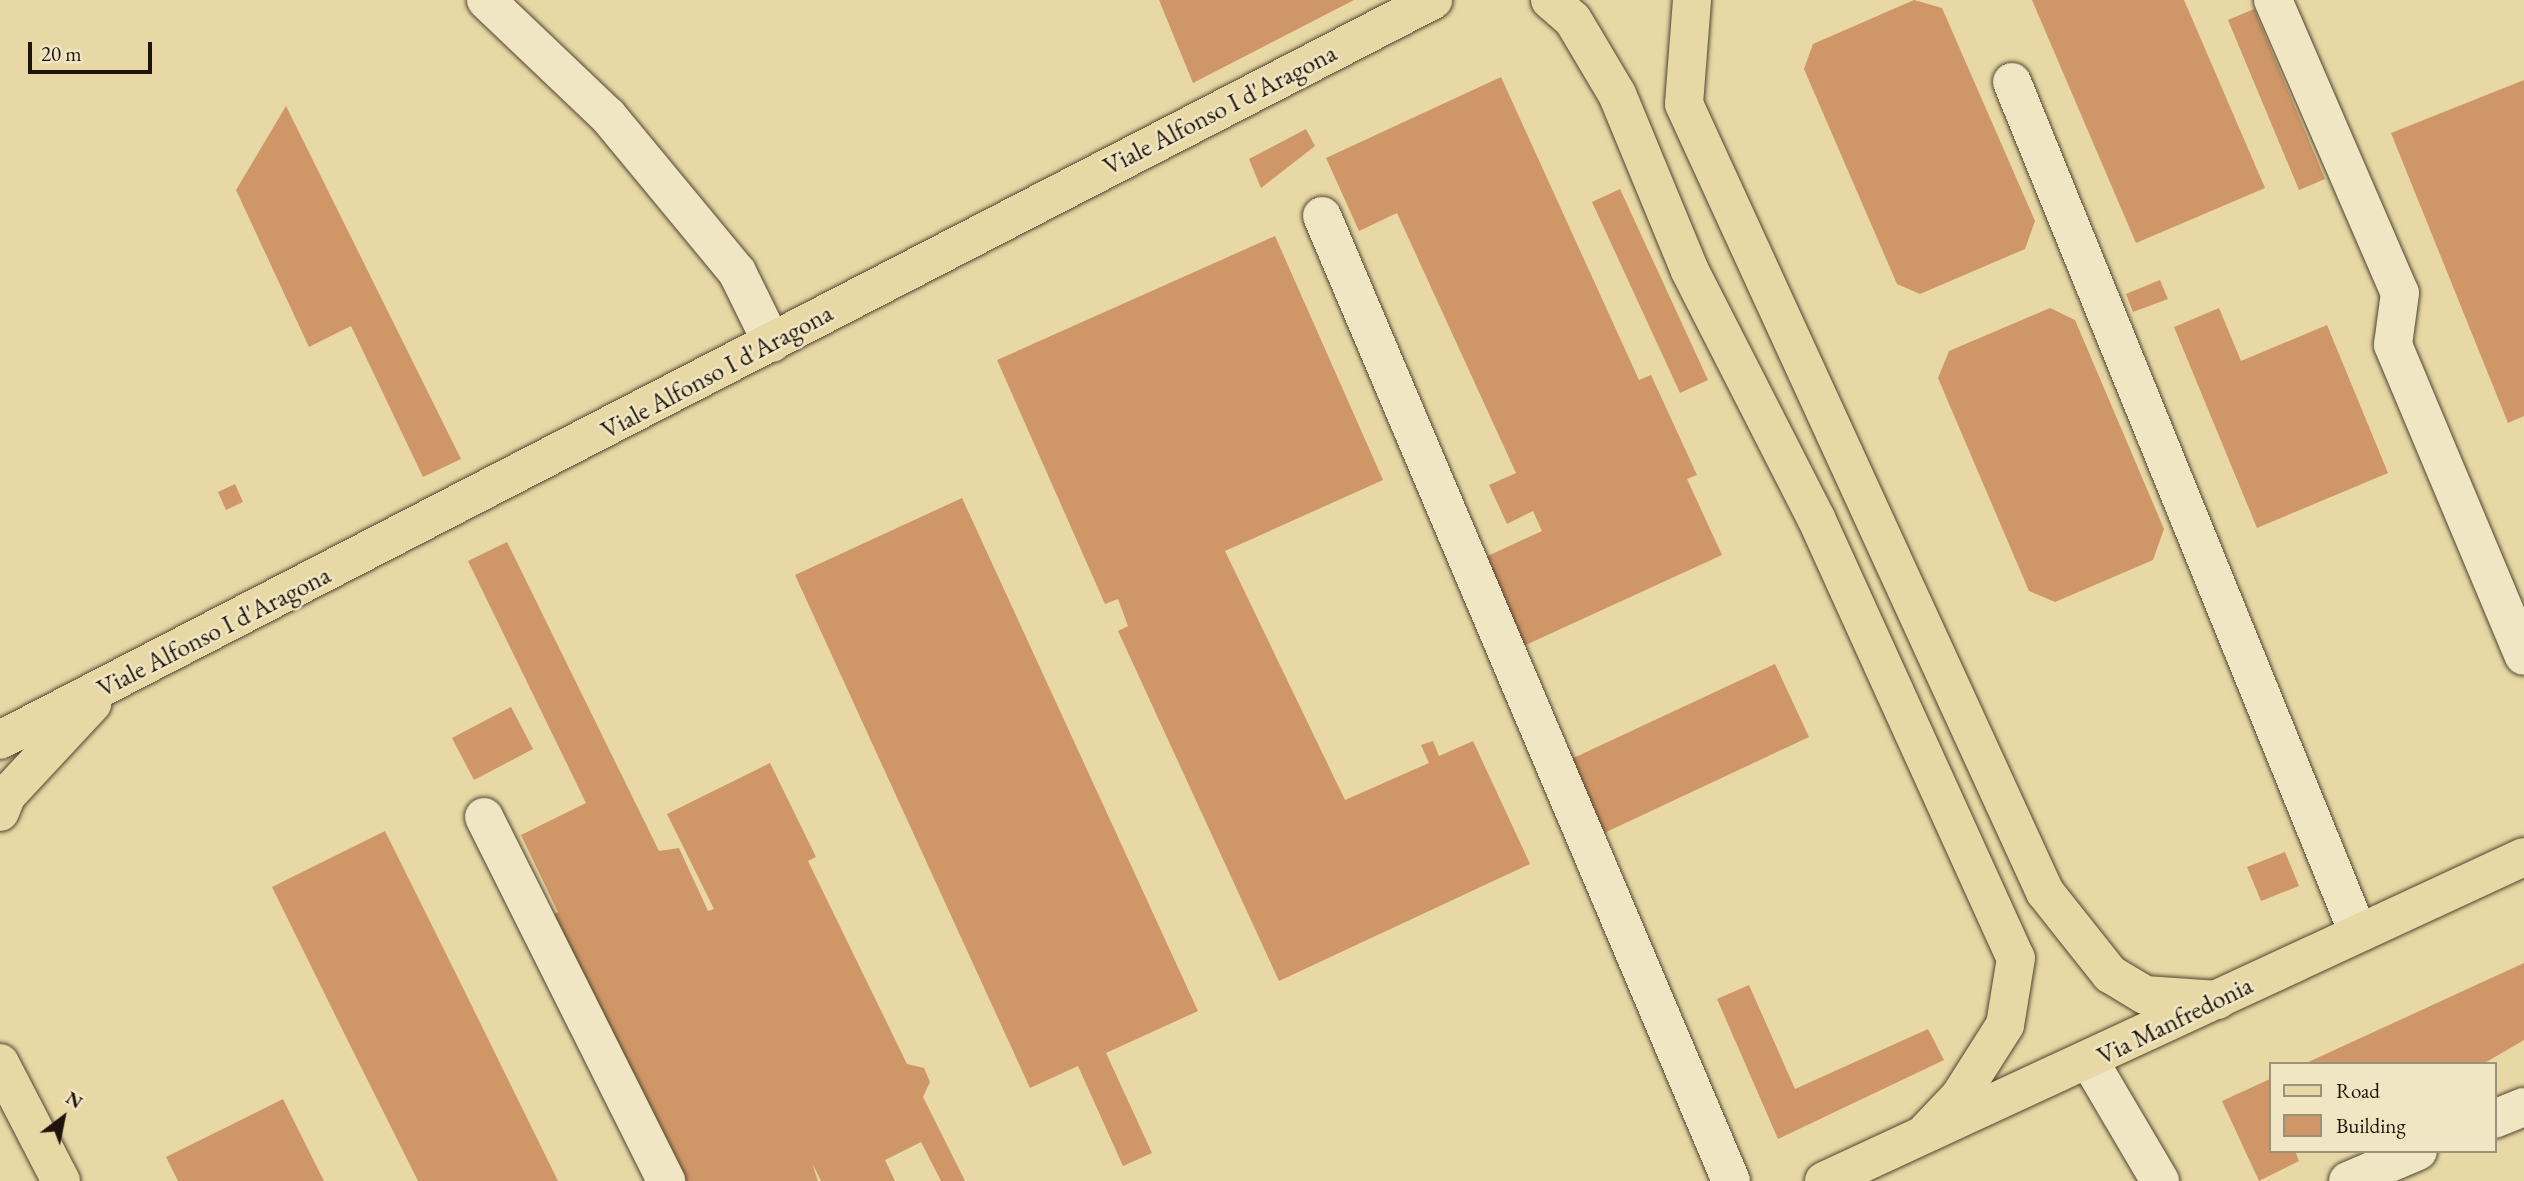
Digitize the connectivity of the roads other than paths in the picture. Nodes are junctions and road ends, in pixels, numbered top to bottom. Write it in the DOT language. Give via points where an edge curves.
graph roads {
  1 [pos="486,0"];
  2 [pos="1433,0"];
  3 [pos="1550,0"];
  4 [pos="1692,0"];
  5 [pos="2273,0"];
  6 [pos="2012,82"];
  7 [pos="1322,216"];
  8 [pos="772,343"];
  9 [pos="2524,656"];
  10 [pos="107,687"];
  11 [pos="0,740"];
  12 [pos="0,812"];
  13 [pos="484,817"];
  14 [pos="2524,857"];
  15 [pos="2358,933"];
  16 [pos="2218,1000"];
  17 [pos="2090,1062"];
  18 [pos="0,1063"];
  19 [pos="2524,1107"];
  20 [pos="2496,1118"];
  21 [pos="1926,1132"];
  22 [pos="2413,1153"];
  23 [pos="61,1181"];
  24 [pos="666,1181"];
  25 [pos="1731,1181"];
  26 [pos="1824,1181"];
  27 [pos="2160,1181"];
  28 [pos="2348,1181"];
  1 -- 8 [label="street" via="608,116 737,272"];
  2 -- 8 [label="main road, Viale Alfonso I d'Aragona"];
  3 -- 21 [label="main road" via="1573,20 1617,94 1690,271 1816,518 2016,958 2005,1025 1960,1096"];
  4 -- 16 [label="main road" via="1684,104 2045,892 2110,974 2145,995"];
  5 -- 9 [label="street" via="2400,293 2393,345"];
  6 -- 15 [label="street"];
  7 -- 25 [label="street"];
  8 -- 10 [label="main road, Viale Alfonso I d'Aragona"];
  10 -- 11 [label="main road, Viale Alfonso I d'Aragona"];
  10 -- 12 [label="main road" via="8,795"];
  13 -- 24 [label="street"];
  14 -- 15 [label="main road, Via Manfredonia"];
  15 -- 16 [label="main road, Via Manfredonia"];
  16 -- 17 [label="main road, Via Manfredonia"];
  17 -- 21 [label="main road, Via Manfredonia"];
  17 -- 27 [label="street"];
  18 -- 23 [label="main road"];
  19 -- 20 [label="street"];
  21 -- 26 [label="main road, Via Manfredonia"];
  22 -- 28 [label="street"];
}
